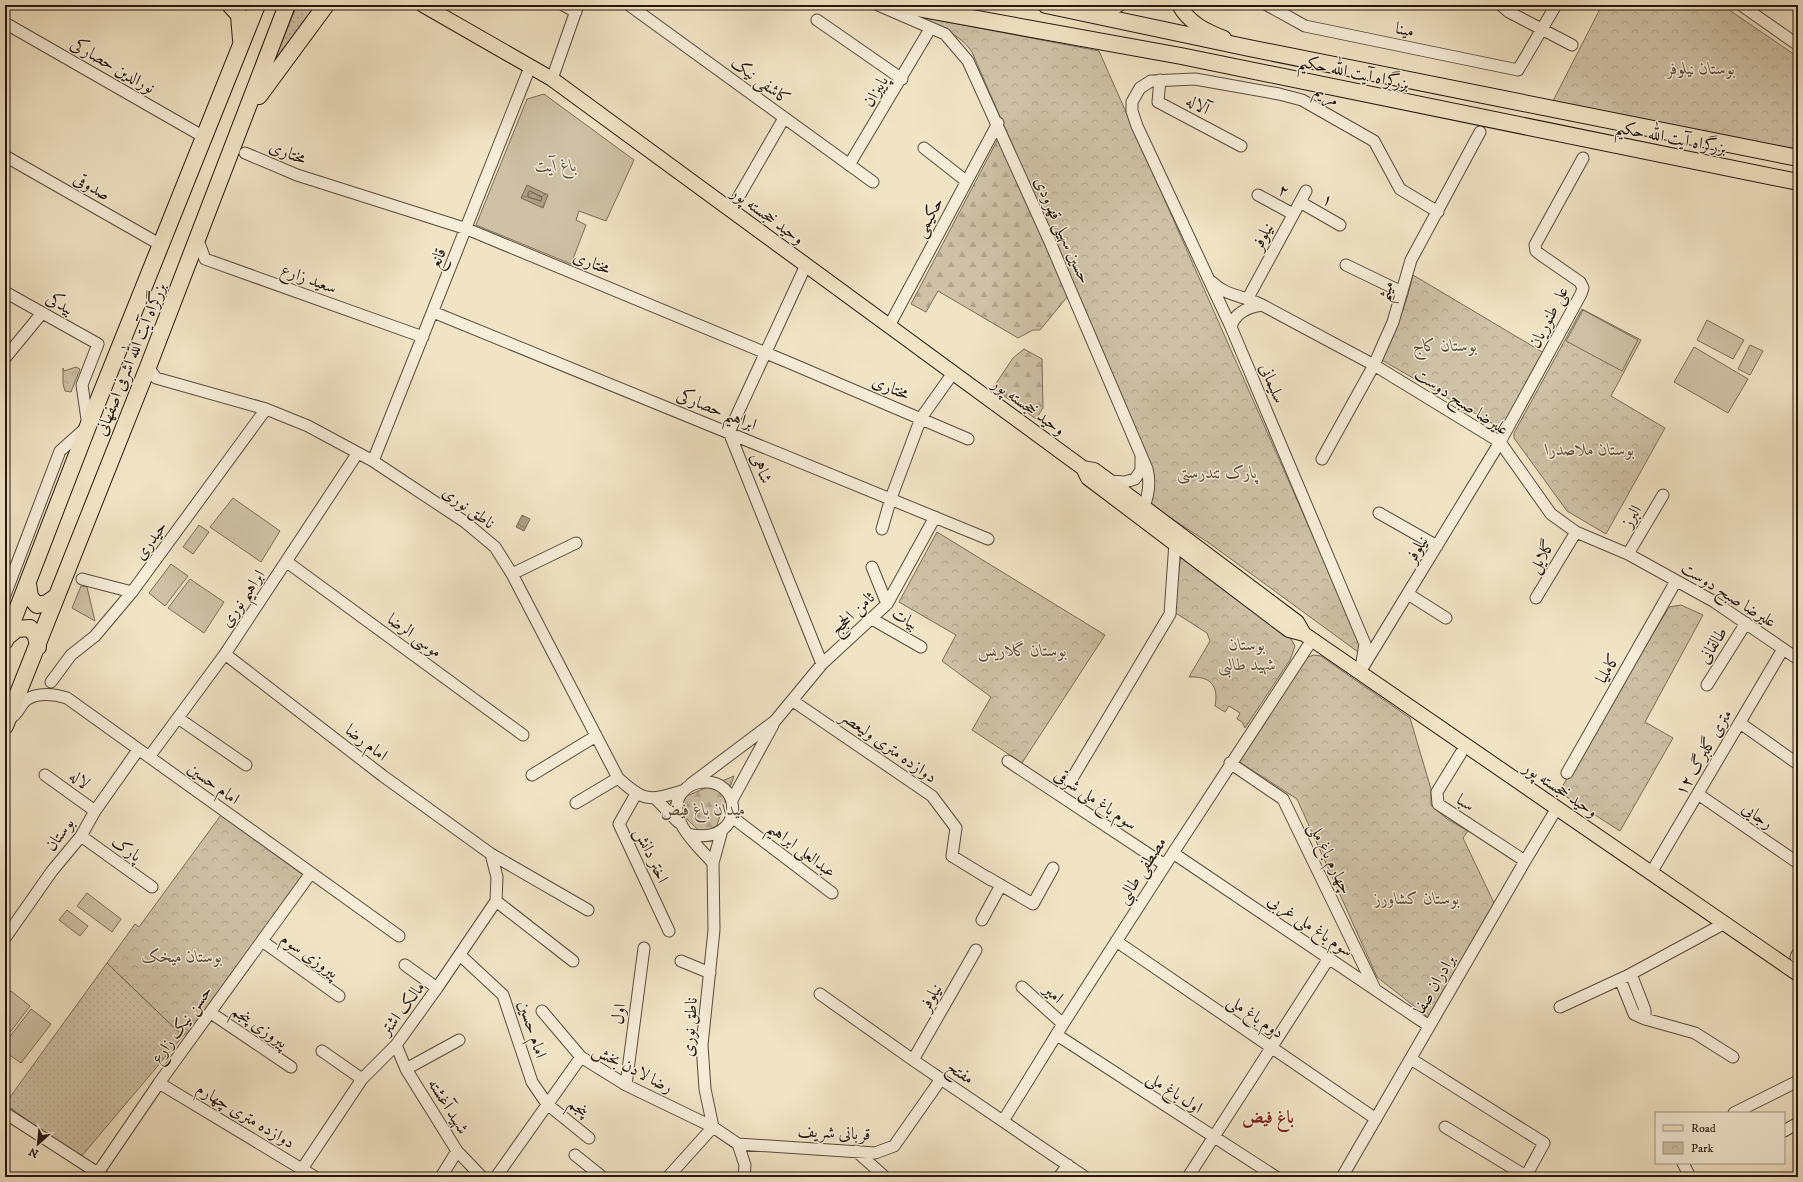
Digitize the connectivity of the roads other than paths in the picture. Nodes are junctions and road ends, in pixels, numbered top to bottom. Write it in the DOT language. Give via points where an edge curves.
graph roads {
  1 [pos="230,5"];
  2 [pos="256,5"];
  3 [pos="287,5"];
  4 [pos="326,5"];
  5 [pos="423,5"];
  6 [pos="563,5"];
  7 [pos="629,5"];
  8 [pos="878,5"];
  9 [pos="900,5"];
  10 [pos="1046,5"];
  11 [pos="1118,5"];
  12 [pos="1179,5"];
  13 [pos="1266,5"];
  14 [pos="1501,5"];
  15 [pos="1556,5"];
  16 [pos="1741,5"];
  17 [pos="577,8"];
  18 [pos="1085,13"];
  19 [pos="817,20"];
  20 [pos="5,23"];
  21 [pos="1542,29"];
  22 [pos="927,34"];
  23 [pos="1572,45"];
  24 [pos="1798,45"];
  25 [pos="241,46"];
  26 [pos="1249,48"];
  27 [pos="530,67"];
  28 [pos="552,79"];
  29 [pos="902,79"];
  30 [pos="1160,80"];
  31 [pos="1132,111"];
  32 [pos="246,113"];
  33 [pos="784,118"];
  34 [pos="998,123"];
  35 [pos="1480,132"];
  36 [pos="204,137"];
  37 [pos="1241,146"];
  38 [pos="924,148"];
  39 [pos="245,153"];
  40 [pos="5,156"];
  41 [pos="1583,158"];
  42 [pos="1798,158"];
  43 [pos="849,165"];
  44 [pos="966,181"];
  45 [pos="873,182"];
  46 [pos="1798,182"];
  47 [pos="1306,191"];
  48 [pos="1258,195"];
  49 [pos="1300,202"];
  50 [pos="732,210"];
  51 [pos="1438,212"];
  52 [pos="1293,214"];
  53 [pos="1340,225"];
  54 [pos="467,229"];
  55 [pos="197,238"];
  56 [pos="161,244"];
  57 [pos="806,265"];
  58 [pos="1346,265"];
  59 [pos="1210,280"];
  60 [pos="5,292"];
  61 [pos="1402,292"];
  62 [pos="1248,298"];
  63 [pos="1262,305"];
  64 [pos="433,312"];
  65 [pos="42,313"];
  66 [pos="889,326"];
  67 [pos="1231,327"];
  68 [pos="423,337"];
  69 [pos="765,352"];
  70 [pos="5,358"];
  71 [pos="1374,365"];
  72 [pos="148,367"];
  73 [pos="953,373"];
  74 [pos="266,409"];
  75 [pos="921,418"];
  76 [pos="88,426"];
  77 [pos="730,432"];
  78 [pos="968,439"];
  79 [pos="1500,442"];
  80 [pos="1140,453"];
  81 [pos="357,454"];
  82 [pos="1322,459"];
  83 [pos="373,461"];
  84 [pos="1083,468"];
  85 [pos="1109,481"];
  86 [pos="1663,495"];
  87 [pos="891,498"];
  88 [pos="1142,511"];
  89 [pos="1380,513"];
  90 [pos="935,517"];
  91 [pos="882,529"];
  92 [pos="1576,532"];
  93 [pos="988,539"];
  94 [pos="576,542"];
  95 [pos="1175,542"];
  96 [pos="1437,546"];
  97 [pos="1628,554"];
  98 [pos="287,562"];
  99 [pos="872,567"];
  100 [pos="512,574"];
  101 [pos="82,579"];
  102 [pos="1676,581"];
  103 [pos="28,584"];
  104 [pos="132,592"];
  105 [pos="1408,594"];
  106 [pos="5,595"];
  107 [pos="57,596"];
  108 [pos="1536,598"];
  109 [pos="887,604"];
  110 [pos="1446,618"];
  111 [pos="872,619"];
  112 [pos="1746,623"];
  113 [pos="1308,637"];
  114 [pos="6,639"];
  115 [pos="921,647"];
  116 [pos="38,648"];
  117 [pos="1783,649"];
  118 [pos="225,654"];
  119 [pos="1798,659"];
  120 [pos="822,664"];
  121 [pos="1360,673"];
  122 [pos="51,682"];
  123 [pos="1707,685"];
  124 [pos="793,701"];
  125 [pos="178,718"];
  126 [pos="775,721"];
  127 [pos="6,723"];
  128 [pos="1740,723"];
  129 [pos="523,735"];
  130 [pos="596,736"];
  131 [pos="138,750"];
  132 [pos="1461,752"];
  133 [pos="149,757"];
  134 [pos="1008,761"];
  135 [pos="1230,763"];
  136 [pos="1798,764"];
  137 [pos="246,765"];
  138 [pos="1567,773"];
  139 [pos="45,775"];
  140 [pos="532,775"];
  141 [pos="618,778"];
  142 [pos="1070,782"];
  143 [pos="691,784"];
  144 [pos="682,791"];
  145 [pos="636,794"];
  146 [pos="1698,794"];
  147 [pos="656,799"];
  148 [pos="732,800"];
  149 [pos="576,803"];
  150 [pos="1557,808"];
  151 [pos="95,811"];
  152 [pos="732,817"];
  153 [pos="679,824"];
  154 [pos="722,830"];
  155 [pos="688,834"];
  156 [pos="81,836"];
  157 [pos="1173,853"];
  158 [pos="491,854"];
  159 [pos="1525,861"];
  160 [pos="713,863"];
  161 [pos="1798,864"];
  162 [pos="1165,865"];
  163 [pos="1053,868"];
  164 [pos="311,873"];
  165 [pos="1651,873"];
  166 [pos="993,881"];
  167 [pos="152,887"];
  168 [pos="832,893"];
  169 [pos="496,901"];
  170 [pos="588,910"];
  171 [pos="982,920"];
  172 [pos="1725,924"];
  173 [pos="669,931"];
  174 [pos="399,936"];
  175 [pos="5,938"];
  176 [pos="262,941"];
  177 [pos="1116,941"];
  178 [pos="644,948"];
  179 [pos="976,950"];
  180 [pos="460,955"];
  181 [pos="1329,958"];
  182 [pos="573,961"];
  183 [pos="681,961"];
  184 [pos="405,965"];
  185 [pos="710,973"];
  186 [pos="1631,974"];
  187 [pos="1798,974"];
  188 [pos="1620,980"];
  189 [pos="438,988"];
  190 [pos="1022,988"];
  191 [pos="1375,990"];
  192 [pos="820,994"];
  193 [pos="339,996"];
  194 [pos="1560,1007"];
  195 [pos="542,1011"];
  196 [pos="211,1013"];
  197 [pos="1645,1019"];
  198 [pos="1063,1024"];
  199 [pos="1429,1026"];
  200 [pos="1057,1035"];
  201 [pos="459,1040"];
  202 [pos="396,1045"];
  203 [pos="1272,1047"];
  204 [pos="322,1051"];
  205 [pos="581,1057"];
  206 [pos="1733,1057"];
  207 [pos="1411,1059"];
  208 [pos="913,1060"];
  209 [pos="291,1066"];
  210 [pos="406,1069"];
  211 [pos="362,1078"];
  212 [pos="941,1079"];
  213 [pos="1798,1080"];
  214 [pos="159,1082"];
  215 [pos="626,1084"];
  216 [pos="547,1104"];
  217 [pos="1736,1112"];
  218 [pos="5,1113"];
  219 [pos="1376,1119"];
  220 [pos="1003,1121"];
  221 [pos="1798,1123"];
  222 [pos="714,1127"];
  223 [pos="1445,1127"];
  224 [pos="1785,1130"];
  225 [pos="1214,1137"];
  226 [pos="589,1138"];
  227 [pos="738,1144"];
  228 [pos="456,1151"];
  229 [pos="856,1151"];
  230 [pos="575,1155"];
  231 [pos="1684,1164"];
  232 [pos="1068,1165"];
  233 [pos="302,1169"];
  234 [pos="99,1176"];
  235 [pos="599,1176"];
  236 [pos="315,1177"];
  237 [pos="441,1177"];
  238 [pos="482,1177"];
  239 [pos="496,1177"];
  240 [pos="668,1177"];
  241 [pos="744,1177"];
  242 [pos="885,1177"];
  243 [pos="1059,1177"];
  244 [pos="1086,1177"];
  245 [pos="1188,1177"];
  246 [pos="1276,1177"];
  247 [pos="1342,1177"];
  248 [pos="1690,1177"];
  1 -- 25 [label="highway" via="239,15"];
  2 -- 25 [label="highway, بزرگراه آیت الله اشرفی اصفهانی"];
  3 -- 32 [label="highway, بزرگراه آیت الله اشرفی اصفهانی"];
  4 -- 32 [label="highway"];
  5 -- 27 [label="main road, وحید خجسته پور"];
  6 -- 17 [label="street"];
  7 -- 33 [label="street, کاشفی نیک"];
  8 -- 34 [label="street, حسین سهیلی قهرودی" via="945,34 968,61"];
  9 -- 46 [label="highway, بزرگراه آیت الله حکیم" via="1181,56"];
  10 -- 18 [label="highway, بزرگراه آیت الله حکیم"];
  11 -- 18 [label="main road" via="1106,11"];
  12 -- 26 [label="main road" via="1198,26"];
  13 -- 21 [label="street, مینا" via="1305,26 1518,70"];
  14 -- 21 [label="street"];
  15 -- 21 [label="street"];
  16 -- 24 [label="street"];
  17 -- 28 [label="street"];
  18 -- 26 [label="highway, بزرگراه آیت الله حکیم"];
  19 -- 29 [label="street"];
  20 -- 36 [label="street, نورالدین حصارکی"];
  21 -- 23 [label="street"];
  22 -- 29 [label="street, پاییزان"];
  25 -- 36 [label="highway, بزرگراه آیت الله اشرفی اصفهانی"];
  26 -- 42 [label="highway, بزرگراه آیت الله حکیم"];
  27 -- 28 [label="main road, وحید خجسته پور"];
  27 -- 54 [label="street, قانع"];
  28 -- 50 [label="main road, وحید خجسته پور"];
  29 -- 43 [label="street, پاییزان"];
  30 -- 31 [label="street, مریم" via="1151,81 1140,88 1132,102"];
  30 -- 37 [label="street, آلاله" via="1158,102"];
  30 -- 51 [label="street, مریم" via="1195,79 1302,100 1374,141 1400,188"];
  31 -- 59 [label="street, سلیمانی"];
  32 -- 55 [label="highway, بزرگراه آیت الله اشرفی اصفهانی"];
  33 -- 43 [label="street, کاشفی نیک"];
  33 -- 50 [label="street"];
  34 -- 44 [label="street, حکیمی"];
  34 -- 80 [label="street, حسین سهیلی قهرودی"];
  35 -- 51 [label="street, میثم"];
  36 -- 56 [label="highway, بزرگراه آیت الله اشرفی اصفهانی"];
  38 -- 44 [label="street"];
  39 -- 54 [label="street, مختاری" via="298,175"];
  40 -- 56 [label="street, صدوقی"];
  41 -- 79 [label="street, علی طنوریان" via="1536,245 1536,251 1580,282 1583,288"];
  43 -- 45 [label="street, کاشفی نیک"];
  44 -- 66 [label="street, حکیمی"];
  47 -- 49 [label="street, نیلوفر"];
  48 -- 52 [label="street, ۲"];
  49 -- 52 [label="street, نیلوفر"];
  49 -- 53 [label="street, ۱"];
  50 -- 57 [label="main road, وحید خجسته پور"];
  51 -- 61 [label="street, میثم" via="1411,260"];
  52 -- 62 [label="street, نیلوفر"];
  54 -- 64 [label="street, قانع"];
  54 -- 69 [label="street, مختاری"];
  55 -- 68 [label="street, سعید زارع" via="205,259"];
  55 -- 72 [label="highway, بزرگراه آیت الله اشرفی اصفهانی"];
  56 -- 76 [label="highway, بزرگراه آیت الله اشرفی اصفهانی"];
  57 -- 66 [label="main road, وحید خجسته پور"];
  57 -- 69 [label="street"];
  58 -- 61 [label="street"];
  59 -- 62 [label="street, علیرضا صبح دوست" via="1228,293"];
  59 -- 67 [label="street, سلیمانی"];
  60 -- 65 [label="street, بیدکی"];
  61 -- 71 [label="street, میثم" via="1393,322"];
  62 -- 63 [label="street, علیرضا صبح دوست"];
  63 -- 67 [label="street" via="1235,316"];
  63 -- 71 [label="street, علیرضا صبح دوست"];
  64 -- 68 [label="street, قانع"];
  64 -- 77 [label="street, ابراهیم حصارکی"];
  65 -- 70 [label="street"];
  65 -- 76 [label="street, بیدکی" via="98,344 82,385"];
  66 -- 73 [label="main road, وحید خجسته پور"];
  67 -- 121 [label="street, سلیمانی" via="1365,644"];
  68 -- 83 [label="street, قانع"];
  69 -- 75 [label="street, مختاری"];
  69 -- 77 [label="street"];
  71 -- 79 [label="street, علیرضا صبح دوست"];
  71 -- 82 [label="street, میثم"];
  72 -- 74 [label="street, ناطق نوری" via="156,378"];
  72 -- 107 [label="highway, بزرگراه آیت الله اشرفی اصفهانی"];
  73 -- 75 [label="street"];
  73 -- 84 [label="main road, وحید خجسته پور"];
  74 -- 81 [label="street, ناطق نوری" via="308,426"];
  74 -- 104 [label="street, حیدری"];
  75 -- 78 [label="street, مختاری"];
  75 -- 87 [label="street"];
  76 -- 103 [label="highway, بزرگراه آیت الله اشرفی اصفهانی"];
  76 -- 106 [label="street" via="60,451"];
  77 -- 87 [label="street, ابراهیم حصارکی"];
  77 -- 120 [label="street, شاهی"];
  79 -- 92 [label="street, علیرضا صبح دوست" via="1551,514"];
  79 -- 96 [label="street, نیلوفر"];
  80 -- 85 [label="street" via="1141,470 1135,479 1125,482"];
  80 -- 88 [label="street, حسین سهیلی قهرودی" via="1149,477"];
  81 -- 83 [label="street, ناطق نوری"];
  81 -- 98 [label="street, ابراهیم نوری"];
  83 -- 100 [label="street, ناطق نوری" via="464,522 495,547"];
  84 -- 85 [label="main road, وحید خجسته پور" via="1094,470"];
  84 -- 88 [label="main road, وحید خجسته پور" via="1088,478"];
  85 -- 88 [label="main road, وحید خجسته پور"];
  86 -- 97 [label="street, البرز"];
  87 -- 90 [label="street, ابراهیم حصارکی"];
  87 -- 91 [label="street"];
  88 -- 95 [label="main road, وحید خجسته پور"];
  88 -- 113 [label="main road, وحید خجسته پور" via="1297,622"];
  89 -- 96 [label="street"];
  90 -- 93 [label="street, ابراهیم حصارکی"];
  90 -- 109 [label="street, ثامن الحجج"];
  92 -- 97 [label="street, علیرضا صبح دوست"];
  92 -- 108 [label="street, گلایل"];
  94 -- 100 [label="street"];
  95 -- 113 [label="main road, وحید خجسته پور" via="1289,630"];
  95 -- 142 [label="street" via="1170,614"];
  96 -- 105 [label="street, نیلوفر"];
  97 -- 102 [label="street, علیرضا صبح دوست"];
  98 -- 118 [label="street, ابراهیم نوری"];
  98 -- 129 [label="street, موسی الرضا"];
  99 -- 109 [label="street"];
  100 -- 130 [label="street, ناطق نوری"];
  101 -- 104 [label="street"];
  102 -- 112 [label="street, علیرضا صبح دوست"];
  102 -- 138 [label="street, کاملیا"];
  103 -- 107 [label="highway" via="30,597 37,605 47,603"];
  103 -- 114 [label="highway, بزرگراه آیت الله اشرفی اصفهانی"];
  104 -- 122 [label="street, حیدری" via="95,636 71,655"];
  105 -- 110 [label="street"];
  105 -- 121 [label="street, نیلوفر"];
  107 -- 116 [label="highway, بزرگراه آیت الله اشرفی اصفهانی"];
  109 -- 111 [label="street, ثامن الحجج"];
  111 -- 115 [label="street, بیات"];
  111 -- 120 [label="street, ثامن الحجج"];
  112 -- 117 [label="street, علیرضا صبح دوست"];
  112 -- 123 [label="street, طالقانی"];
  113 -- 121 [label="main road, وحید خجسته پور"];
  113 -- 135 [label="street, مصطفی طالبی"];
  114 -- 116 [label="highway" via="17,629 30,628 36,636"];
  116 -- 127 [label="highway, بزرگراه آیت الله اشرفی اصفهانی"];
  117 -- 119 [label="street, علیرضا صبح دوست"];
  117 -- 128 [label="street, ۱۲ متری گلبرگ"];
  118 -- 125 [label="street, ابراهیم نوری"];
  118 -- 158 [label="street, امام رضا" via="383,776"];
  120 -- 124 [label="street, ثامن الحجج"];
  121 -- 150 [label="main road, وحید خجسته پور"];
  124 -- 126 [label="street, ثامن الحجج"];
  124 -- 166 [label="street, دوازده متری ولیعصر" via="932,796 956,828 952,856"];
  125 -- 133 [label="street, ابراهیم نوری"];
  125 -- 137 [label="street"];
  126 -- 143 [label="street"];
  126 -- 148 [label="street"];
  127 -- 131 [label="street, امام حسین" via="17,715 26,700 40,695 59,696 67,698"];
  128 -- 136 [label="street"];
  128 -- 146 [label="street, ۱۲ متری گلبرگ"];
  130 -- 140 [label="street"];
  130 -- 141 [label="street, ناطق نوری"];
  131 -- 133 [label="street, امام حسین"];
  131 -- 151 [label="street, بوستان"];
  132 -- 159 [label="street, سبا" via="1437,792 1438,804"];
  133 -- 164 [label="street, امام حسین"];
  134 -- 162 [label="street, سوم باغ ملی شرقی"];
  135 -- 157 [label="street, مصطفی طالبی"];
  135 -- 191 [label="street, چهارم باغ ملی" via="1283,799"];
  139 -- 151 [label="street, لاله"];
  141 -- 145 [label="street, ناطق نوری"];
  141 -- 149 [label="street"];
  143 -- 144 [label="street"];
  143 -- 148 [label="street" via="706,781 717,783"];
  144 -- 147 [label="street"];
  144 -- 153 [label="street" via="677,801"];
  145 -- 147 [label="street, ناطق نوری"];
  145 -- 173 [label="street, اختر دانش" via="619,824"];
  146 -- 161 [label="street, رجایی"];
  146 -- 165 [label="street, ۱۲ متری گلبرگ"];
  147 -- 153 [label="street"];
  148 -- 152 [label="street"];
  150 -- 159 [label="street, برادران صفا"];
  150 -- 165 [label="main road, وحید خجسته پور"];
  151 -- 156 [label="street, بوستان"];
  152 -- 154 [label="street"];
  152 -- 168 [label="street, عبدالعلی ابراهیم"];
  153 -- 155 [label="street"];
  154 -- 155 [label="street" via="710,836"];
  154 -- 160 [label="street"];
  155 -- 160 [label="street"];
  156 -- 167 [label="street, پارک"];
  156 -- 175 [label="street, بوستان" via="52,871"];
  157 -- 162 [label="street, مصطفی طالبی"];
  157 -- 181 [label="street, سوم باغ ملی غربی"];
  158 -- 169 [label="street" via="497,877"];
  158 -- 170 [label="street, امام رضا"];
  159 -- 199 [label="street, برادران صفا"];
  160 -- 185 [label="street, ناطق نوری" via="714,930"];
  162 -- 177 [label="street, مصطفی طالبی"];
  163 -- 166 [label="street" via="1033,904"];
  164 -- 174 [label="street, امام حسین"];
  164 -- 176 [label="street, حسن نیک زارع"];
  165 -- 172 [label="main road, وحید خجسته پور"];
  166 -- 171 [label="street"];
  169 -- 180 [label="street, مالک اشتر"];
  169 -- 182 [label="street"];
  172 -- 186 [label="street"];
  172 -- 187 [label="main road, وحید خجسته پور"];
  176 -- 193 [label="street, پیروزی سوم"];
  176 -- 196 [label="street, حسن نیک زارع"];
  177 -- 198 [label="street, مصطفی طالبی"];
  177 -- 203 [label="street, دوم باغ ملی"];
  178 -- 215 [label="street, اول"];
  179 -- 208 [label="street, نیلوفر"];
  180 -- 189 [label="street, مالک اشتر"];
  180 -- 216 [label="street, امام حسین" via="504,995 532,1082"];
  181 -- 191 [label="street, سوم باغ ملی غربی"];
  181 -- 203 [label="street"];
  183 -- 185 [label="street"];
  184 -- 189 [label="street"];
  185 -- 222 [label="street, ناطق نوری" via="702,1045 705,1089"];
  186 -- 188 [label="street"];
  186 -- 197 [label="street" via="1645,1010"];
  188 -- 194 [label="street"];
  188 -- 197 [label="street" via="1634,1014"];
  189 -- 202 [label="street, مالک اشتر"];
  190 -- 198 [label="street, امیر"];
  191 -- 199 [label="street, سوم باغ ملی غربی"];
  192 -- 208 [label="street, مفتح"];
  195 -- 205 [label="street"];
  196 -- 209 [label="street, پیروزی پنجم"];
  196 -- 214 [label="street, حسن نیک زارع"];
  197 -- 206 [label="street" via="1695,1033"];
  198 -- 200 [label="street, مصطفی طالبی"];
  199 -- 207 [label="street, برادران صفا"];
  200 -- 220 [label="street, مصطفی طالبی"];
  200 -- 225 [label="street, اول باغ ملی"];
  201 -- 210 [label="street"];
  202 -- 210 [label="street, شهید آغشته"];
  202 -- 211 [label="street, مالک اشتر"];
  203 -- 219 [label="street, دوم باغ ملی"];
  203 -- 225 [label="street"];
  204 -- 211 [label="street"];
  205 -- 215 [label="street, رضا لادن بخش"];
  205 -- 216 [label="street, رضا لادن بخش"];
  207 -- 219 [label="street, برادران صفا"];
  207 -- 223 [label="street" via="1544,1143 1526,1176"];
  208 -- 212 [label="street, مفتح"];
  210 -- 228 [label="street, شهید آغشته"];
  211 -- 233 [label="street, مالک اشتر"];
  212 -- 220 [label="street, مفتح"];
  212 -- 229 [label="street, قربانی شریف" via="894,1146 875,1153"];
  213 -- 217 [label="street"];
  214 -- 233 [label="street, دوازده متری چهارم"];
  214 -- 234 [label="street, حسن نیک زارع"];
  215 -- 222 [label="street, رضا لادن بخش"];
  216 -- 226 [label="street, پنجم"];
  216 -- 239 [label="street, رضا لادن بخش"];
  218 -- 234 [label="street"];
  219 -- 247 [label="street, برادران صفا"];
  220 -- 232 [label="street, مفتح"];
  221 -- 224 [label="street"];
  222 -- 227 [label="street"];
  222 -- 240 [label="street"];
  225 -- 245 [label="street"];
  225 -- 246 [label="street, اول باغ ملی"];
  227 -- 229 [label="street, قربانی شریف"];
  227 -- 241 [label="street" via="745,1166"];
  228 -- 237 [label="street"];
  228 -- 238 [label="street, شهید آغشته"];
  229 -- 242 [label="street"];
  230 -- 235 [label="street"];
  231 -- 248 [label="street"];
  232 -- 243 [label="street"];
  232 -- 244 [label="street, مفتح"];
  233 -- 236 [label="street, دوازده متری چهارم"];
}
